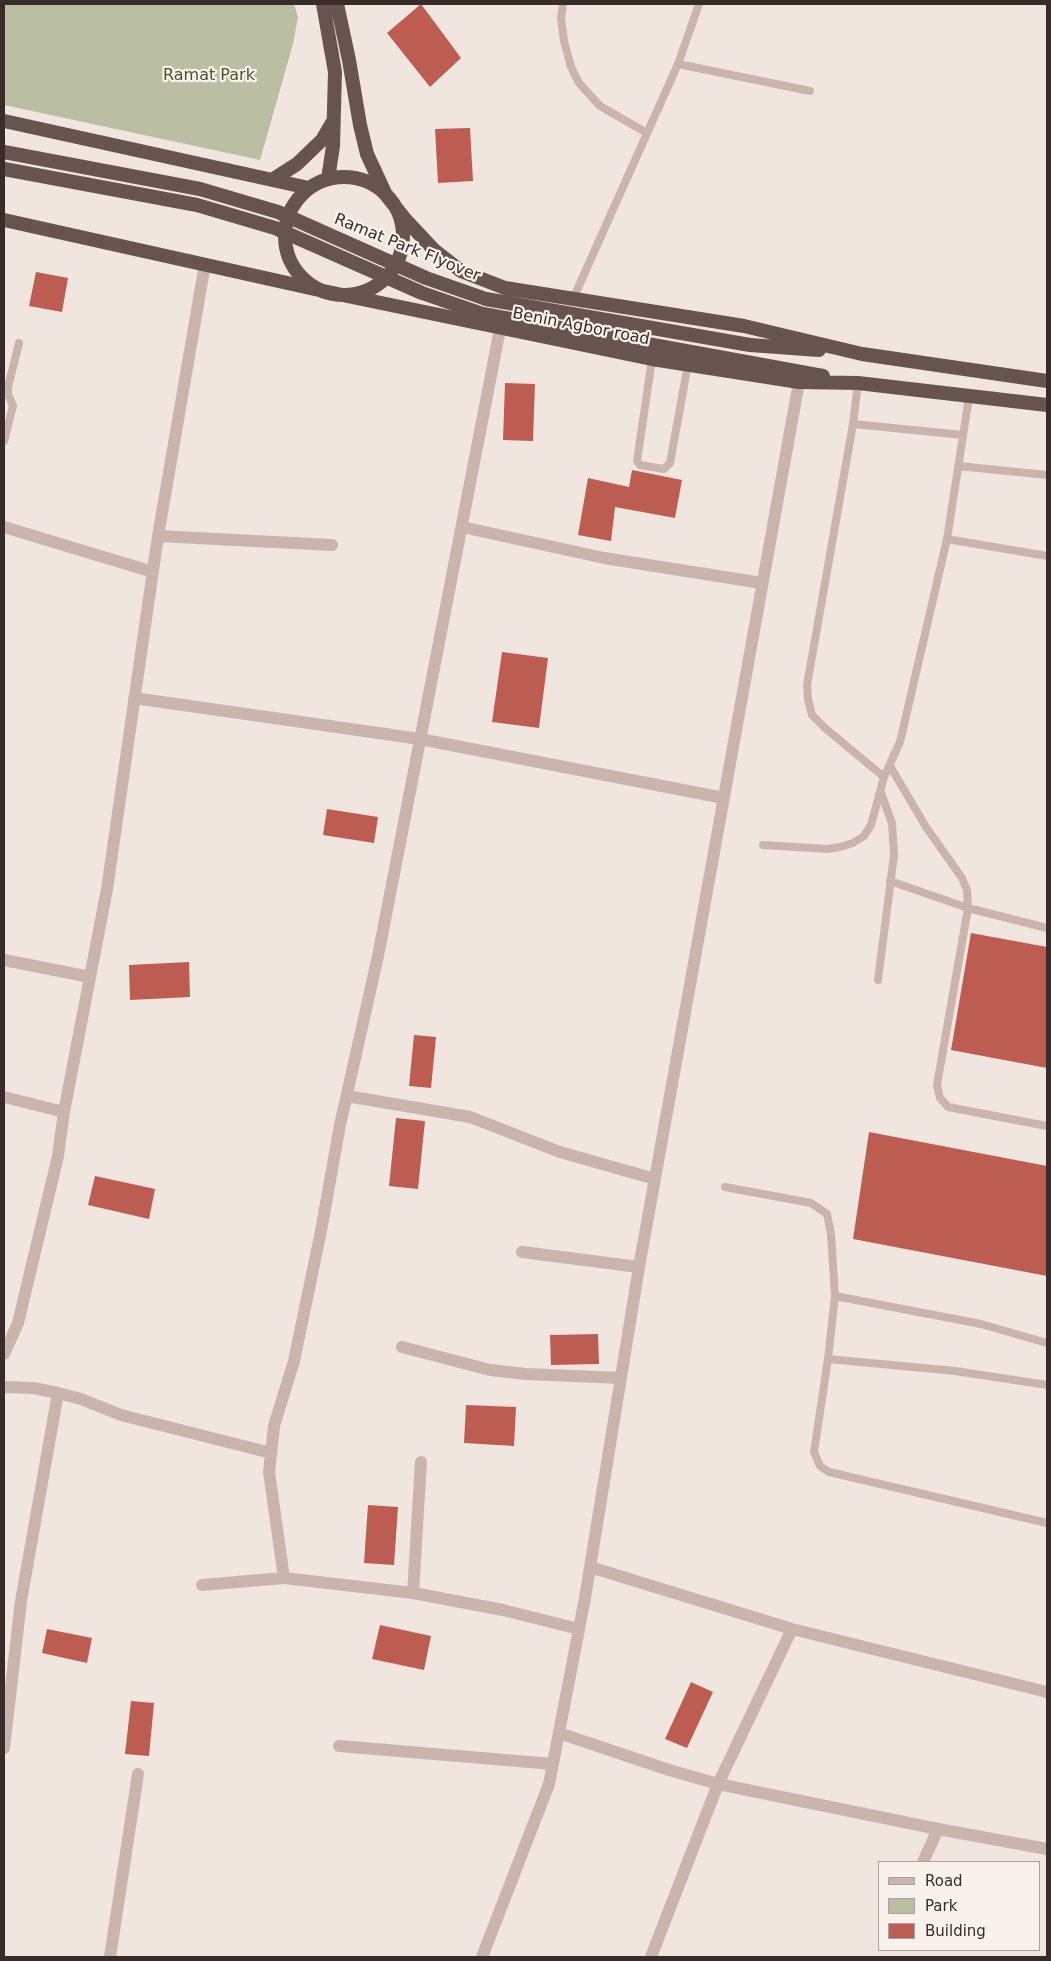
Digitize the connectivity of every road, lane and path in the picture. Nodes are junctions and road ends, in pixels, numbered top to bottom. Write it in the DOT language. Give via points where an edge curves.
graph roads {
  1 [pos="323,4"];
  2 [pos="337,4"];
  3 [pos="563,4"];
  4 [pos="699,4"];
  5 [pos="678,64"];
  6 [pos="810,92"];
  7 [pos="334,120"];
  8 [pos="4,121"];
  9 [pos="647,133"];
  10 [pos="4,152"];
  11 [pos="4,169"];
  12 [pos="328,179"];
  13 [pos="272,180"];
  14 [pos="309,188"];
  15 [pos="386,195"];
  16 [pos="4,220"];
  17 [pos="205,264"];
  18 [pos="328,292"];
  19 [pos="573,299"];
  20 [pos="500,329"];
  21 [pos="19,343"];
  22 [pos="862,354"];
  23 [pos="652,359"];
  24 [pos="688,364"];
  25 [pos="1047,381"];
  26 [pos="799,382"];
  27 [pos="858,383"];
  28 [pos="969,397"];
  29 [pos="1047,405"];
  30 [pos="853,424"];
  31 [pos="963,435"];
  32 [pos="4,441"];
  33 [pos="958,466"];
  34 [pos="1047,475"];
  35 [pos="462,526"];
  36 [pos="4,527"];
  37 [pos="158,536"];
  38 [pos="948,539"];
  39 [pos="332,545"];
  40 [pos="1047,556"];
  41 [pos="153,572"];
  42 [pos="762,584"];
  43 [pos="134,698"];
  44 [pos="420,739"];
  45 [pos="890,766"];
  46 [pos="884,777"];
  47 [pos="880,791"];
  48 [pos="724,798"];
  49 [pos="763,845"];
  50 [pos="890,881"];
  51 [pos="968,908"];
  52 [pos="1047,928"];
  53 [pos="4,960"];
  54 [pos="90,977"];
  55 [pos="878,980"];
  56 [pos="346,1096"];
  57 [pos="4,1097"];
  58 [pos="64,1112"];
  59 [pos="1047,1126"];
  60 [pos="655,1179"];
  61 [pos="725,1187"];
  62 [pos="522,1252"];
  63 [pos="639,1267"];
  64 [pos="836,1296"];
  65 [pos="1047,1343"];
  66 [pos="402,1347"];
  67 [pos="4,1354"];
  68 [pos="828,1359"];
  69 [pos="621,1378"];
  70 [pos="1047,1385"];
  71 [pos="4,1388"];
  72 [pos="58,1393"];
  73 [pos="271,1453"];
  74 [pos="421,1462"];
  75 [pos="1047,1523"];
  76 [pos="590,1566"];
  77 [pos="284,1578"];
  78 [pos="202,1585"];
  79 [pos="413,1593"];
  80 [pos="579,1629"];
  81 [pos="792,1629"];
  82 [pos="1047,1692"];
  83 [pos="559,1733"];
  84 [pos="339,1746"];
  85 [pos="4,1748"];
  86 [pos="553,1764"];
  87 [pos="138,1774"];
  88 [pos="718,1784"];
  89 [pos="938,1829"];
  90 [pos="1047,1849"];
  91 [pos="922,1861"];
  92 [pos="110,1957"];
  93 [pos="482,1957"];
  94 [pos="651,1957"];
  1 -- 7 [label="highway" via="335,72"];
  2 -- 15 [label="highway, Benin Agbor road" via="364,144"];
  3 -- 9 [label="lane" via="564,41 579,84 600,106"];
  4 -- 5 [label="lane"];
  5 -- 6 [label="lane"];
  5 -- 9 [label="lane"];
  7 -- 12 [label="highway"];
  7 -- 13 [label="highway" via="322,140 297,164"];
  8 -- 13 [label="highway"];
  9 -- 19 [label="lane"];
  10 -- 22 [label="highway, Ramat Park Flyover, bridge" via="200,189 278,212 426,278 486,299 750,345"];
  11 -- 27 [label="highway, Ramat Park Flyover, bridge" via="197,204 266,225 422,293 483,314"];
  12 -- 14 [label="highway"];
  12 -- 15 [label="highway" via="359,179"];
  13 -- 14 [label="highway"];
  14 -- 18 [label="highway" via="289,214 285,246 300,276"];
  15 -- 18 [label="highway" via="402,226 401,249 394,265 384,279 363,291"];
  15 -- 19 [label="highway, Benin Agbor road" via="434,250 461,271 505,288"];
  16 -- 17 [label="highway, Benin Agbor road"];
  17 -- 18 [label="highway, Benin Agbor road"];
  17 -- 37 [label="street"];
  18 -- 20 [label="highway, Benin Agbor road"];
  19 -- 22 [label="highway, Benin Agbor road" via="744,326"];
  20 -- 23 [label="highway, Benin Agbor road"];
  20 -- 35 [label="street"];
  21 -- 32 [label="lane" via="8,387 12,406"];
  22 -- 25 [label="highway, Benin Agbor road"];
  23 -- 24 [label="highway, Benin Agbor road"];
  23 -- 24 [label="lane" via="637,461 640,465 664,469 670,463"];
  24 -- 26 [label="highway, Benin Agbor road"];
  26 -- 27 [label="highway, Benin Agbor road"];
  26 -- 42 [label="street"];
  27 -- 28 [label="highway, Benin Agbor road"];
  27 -- 30 [label="lane"];
  28 -- 29 [label="highway, Benin Agbor road"];
  28 -- 31 [label="lane"];
  30 -- 31 [label="lane"];
  30 -- 46 [label="lane" via="808,699 812,715 818,722"];
  31 -- 33 [label="lane"];
  33 -- 34 [label="lane"];
  33 -- 38 [label="lane"];
  35 -- 42 [label="street" via="604,558"];
  35 -- 44 [label="street"];
  36 -- 41 [label="street"];
  37 -- 39 [label="street"];
  37 -- 41 [label="street"];
  38 -- 40 [label="lane"];
  38 -- 45 [label="lane" via="900,742"];
  41 -- 43 [label="street"];
  42 -- 48 [label="street"];
  43 -- 44 [label="street"];
  43 -- 54 [label="street" via="107,889"];
  44 -- 48 [label="street"];
  44 -- 56 [label="street" via="378,956"];
  45 -- 46 [label="lane"];
  45 -- 51 [label="lane" via="926,827 962,878 967,890"];
  46 -- 47 [label="lane"];
  47 -- 49 [label="lane" via="871,825 864,836 853,843 828,848"];
  47 -- 50 [label="lane" via="892,823 894,839"];
  48 -- 60 [label="street"];
  50 -- 51 [label="lane"];
  50 -- 55 [label="lane"];
  51 -- 52 [label="lane"];
  51 -- 59 [label="lane" via="937,1086 940,1098 948,1107"];
  53 -- 54 [label="street"];
  54 -- 58 [label="street"];
  56 -- 60 [label="street" via="470,1117 560,1152"];
  56 -- 73 [label="street" via="320,1240 294,1361 274,1426"];
  57 -- 58 [label="street"];
  58 -- 67 [label="street" via="58,1156 18,1323"];
  60 -- 63 [label="street"];
  61 -- 64 [label="lane" via="811,1203 827,1214"];
  62 -- 63 [label="street"];
  63 -- 69 [label="street"];
  64 -- 65 [label="lane" via="981,1324"];
  64 -- 68 [label="lane"];
  66 -- 69 [label="street" via="508,1373"];
  68 -- 70 [label="lane" via="955,1371"];
  68 -- 75 [label="lane" via="814,1452 820,1466 829,1472"];
  69 -- 76 [label="street"];
  71 -- 72 [label="street" via="33,1388"];
  72 -- 73 [label="street" via="121,1415"];
  72 -- 85 [label="street" via="21,1601"];
  73 -- 77 [label="street" via="269,1472"];
  74 -- 79 [label="street"];
  76 -- 80 [label="street"];
  76 -- 81 [label="street"];
  77 -- 78 [label="street"];
  77 -- 79 [label="street"];
  79 -- 80 [label="street"];
  80 -- 83 [label="street"];
  81 -- 82 [label="street"];
  81 -- 88 [label="street"];
  83 -- 86 [label="street"];
  83 -- 88 [label="street"];
  84 -- 86 [label="street"];
  86 -- 93 [label="street" via="549,1784"];
  87 -- 92 [label="street"];
  88 -- 89 [label="street"];
  88 -- 94 [label="street"];
  89 -- 90 [label="street"];
  89 -- 91 [label="street"];
}
